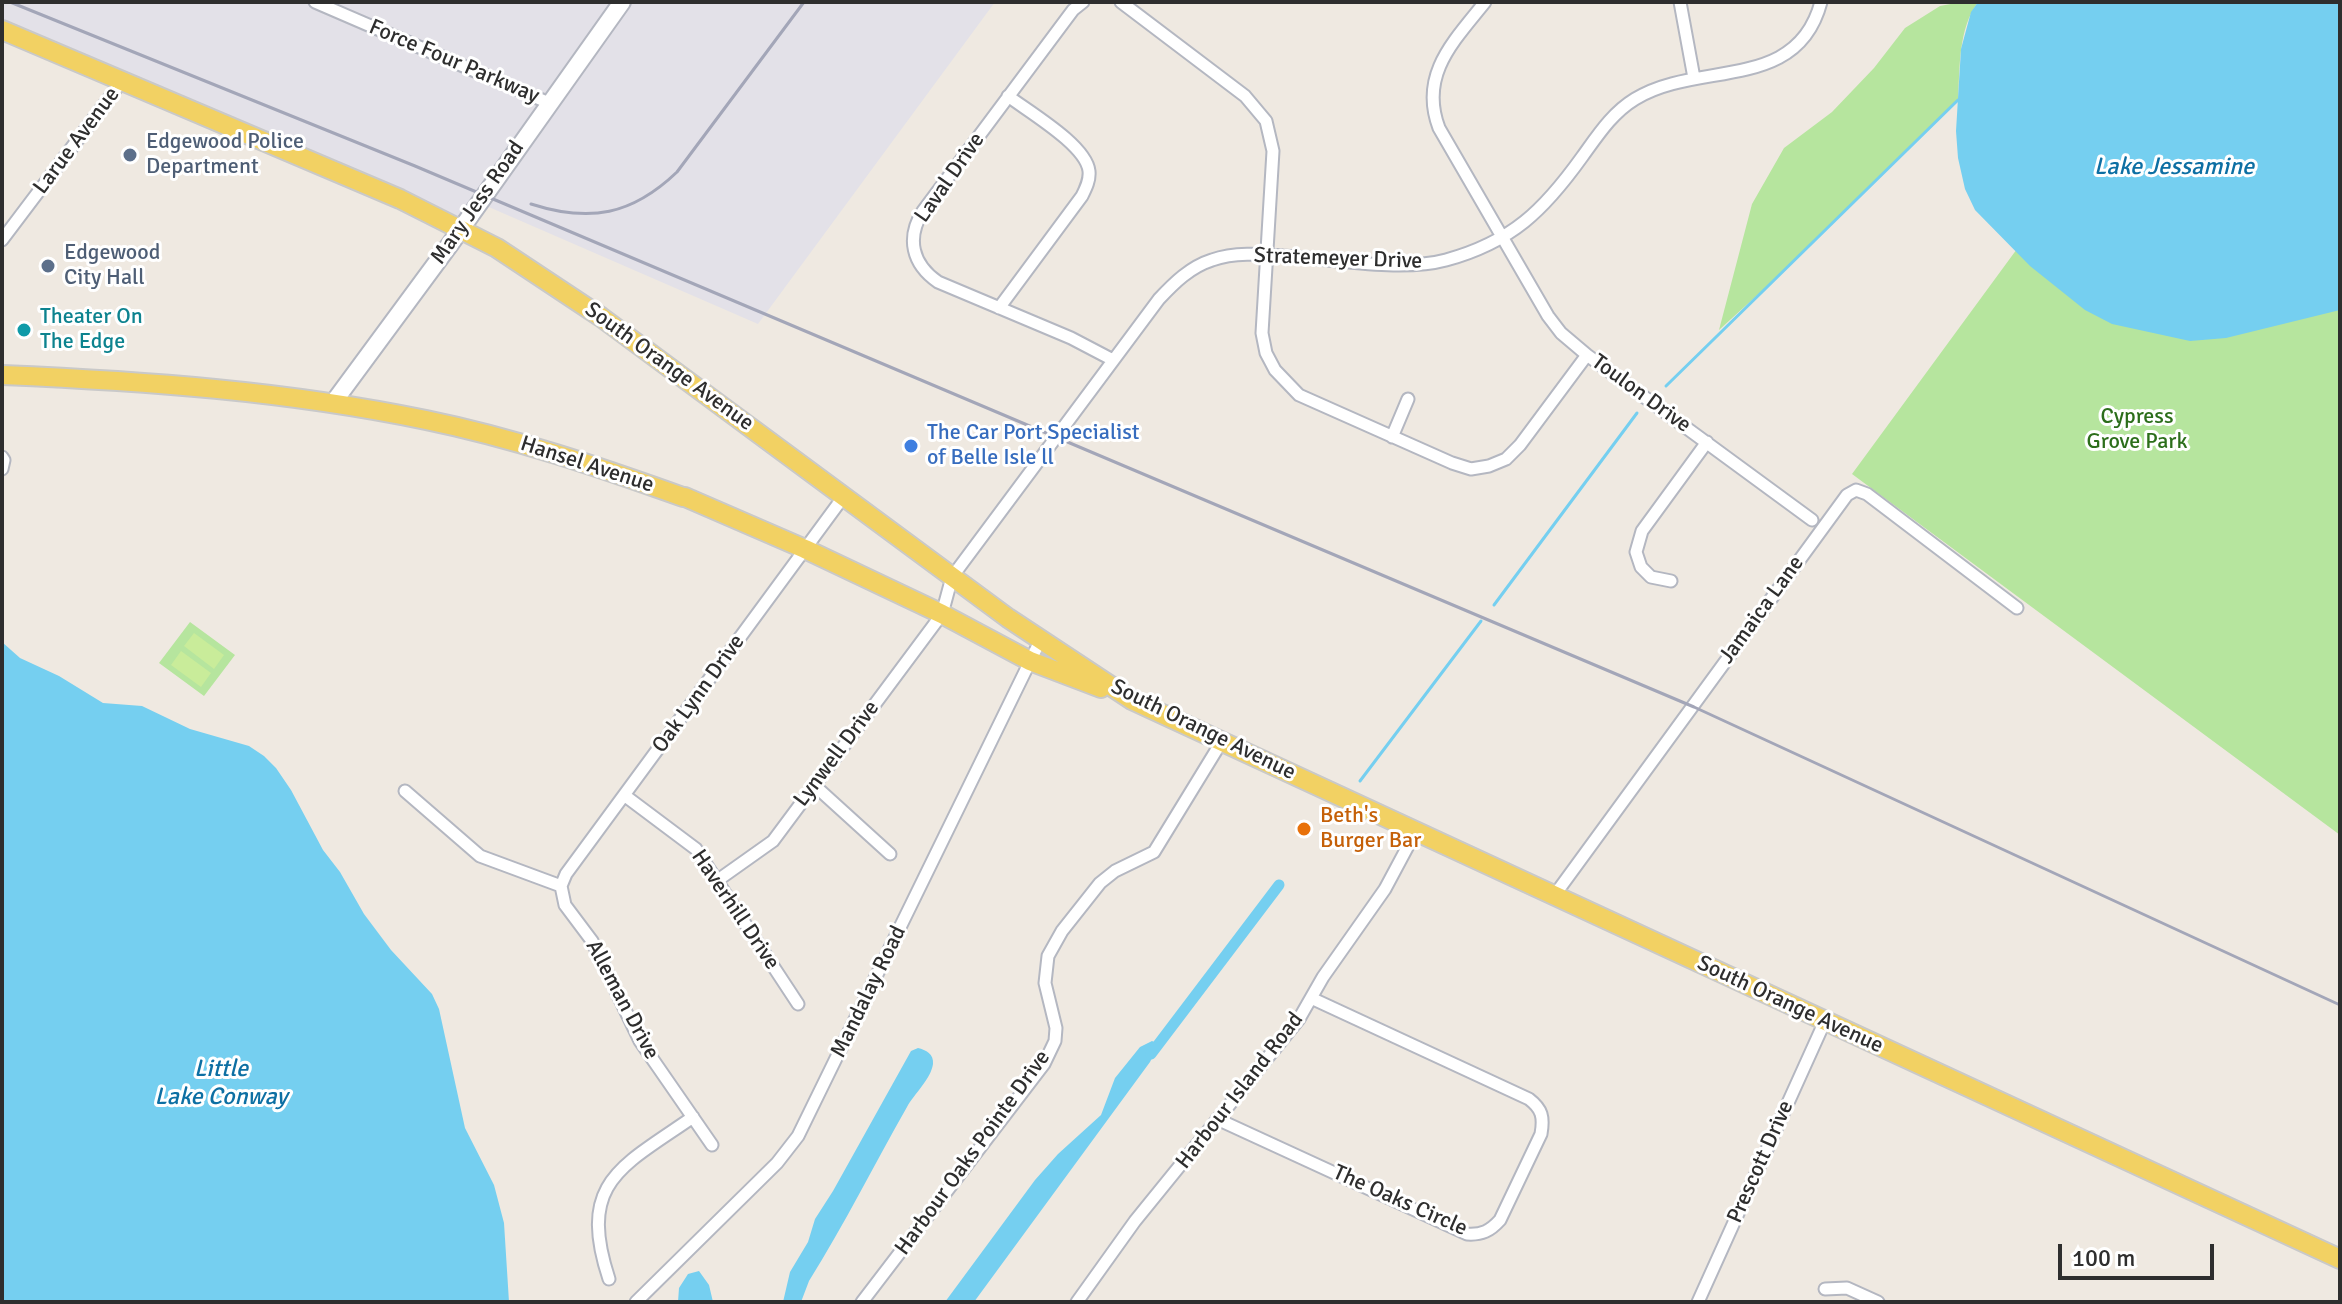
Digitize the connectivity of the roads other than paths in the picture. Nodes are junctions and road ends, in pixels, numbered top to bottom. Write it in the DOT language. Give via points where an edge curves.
graph roads {
  1 [pos="315,2"];
  2 [pos="622,2"];
  3 [pos="1083,2"];
  4 [pos="1121,2"];
  5 [pos="1485,2"];
  6 [pos="1680,2"];
  7 [pos="1821,2"];
  8 [pos="2,30"];
  9 [pos="1694,78"];
  10 [pos="122,81"];
  11 [pos="1008,96"];
  12 [pos="549,103"];
  13 [pos="461,229"];
  14 [pos="1503,238"];
  15 [pos="2,240"];
  16 [pos="1267,255"];
  17 [pos="999,308"];
  18 [pos="1587,355"];
  19 [pos="1113,360"];
  20 [pos="2,375"];
  21 [pos="1408,399"];
  22 [pos="333,403"];
  23 [pos="1392,437"];
  24 [pos="1707,442"];
  25 [pos="2,457"];
  26 [pos="2,469"];
  27 [pos="844,496"];
  28 [pos="1812,520"];
  29 [pos="805,549"];
  30 [pos="952,577"];
  31 [pos="1671,581"];
  32 [pos="2017,608"];
  33 [pos="942,614"];
  34 [pos="1041,639"];
  35 [pos="1030,661"];
  36 [pos="1132,700"];
  37 [pos="1222,741"];
  38 [pos="814,785"];
  39 [pos="405,791"];
  40 [pos="624,795"];
  41 [pos="1416,831"];
  42 [pos="890,854"];
  43 [pos="718,880"];
  44 [pos="561,890"];
  45 [pos="1554,896"];
  46 [pos="1311,998"];
  47 [pos="798,1004"];
  48 [pos="1825,1021"];
  49 [pos="693,1117"];
  50 [pos="1217,1119"];
  51 [pos="712,1145"];
  52 [pos="2340,1259"];
  53 [pos="609,1279"];
  54 [pos="1825,1289"];
  55 [pos="636,1302"];
  56 [pos="862,1302"];
  57 [pos="1077,1302"];
  58 [pos="1698,1302"];
  59 [pos="1878,1302"];
  1 -- 12 [label="street, Force Four Parkway"];
  2 -- 12 [label="street, Mary Jess Road"];
  3 -- 11 [label="street, Laval Drive"];
  4 -- 16 [label="street" via="1245,96 1266,121 1273,151"];
  5 -- 14 [label="street, Toulon Drive" via="1442,60 1432,91 1433,111"];
  6 -- 9 [label="street"];
  7 -- 9 [label="street, Stratemeyer Drive" via="1810,30 1783,57 1747,70"];
  8 -- 10 [label="main road, South Orange Avenue"];
  9 -- 14 [label="street, Stratemeyer Drive" via="1657,88 1621,108 1545,205"];
  10 -- 13 [label="main road, South Orange Avenue"];
  10 -- 15 [label="street, Larue Avenue"];
  11 -- 17 [label="street" via="1080,152 1089,171 1082,196"];
  11 -- 17 [label="street, Laval Drive" via="923,211 912,235 917,261 927,274"];
  12 -- 13 [label="street, Mary Jess Road"];
  13 -- 22 [label="street, Mary Jess Road"];
  13 -- 27 [label="main road, South Orange Avenue" via="571,295"];
  14 -- 16 [label="street, Stratemeyer Drive" via="1443,261 1415,264"];
  14 -- 18 [label="street, Toulon Drive" via="1548,316"];
  16 -- 19 [label="street, Stratemeyer Drive" via="1228,255 1191,269 1159,299"];
  16 -- 23 [label="street" via="1262,333 1275,370 1306,400"];
  17 -- 19 [label="street, Laval Drive"];
  18 -- 23 [label="street" via="1506,459 1471,469"];
  18 -- 24 [label="street, Toulon Drive"];
  19 -- 30 [label="street, Stratemeyer Drive"];
  20 -- 22 [label="main road, Hansel Avenue" via="181,384"];
  21 -- 23 [label="street"];
  22 -- 29 [label="main road, Hansel Avenue" via="427,420 577,460 684,497"];
  24 -- 28 [label="street, Toulon Drive"];
  24 -- 31 [label="street" via="1642,531 1636,552 1651,577"];
  25 -- 26 [label="street"];
  27 -- 29 [label="street, Oak Lynn Drive"];
  27 -- 30 [label="main road, South Orange Avenue"];
  29 -- 33 [label="main road, Hansel Avenue"];
  29 -- 40 [label="street, Oak Lynn Drive"];
  30 -- 33 [label="street"];
  30 -- 34 [label="main road, South Orange Avenue"];
  32 -- 45 [label="street, Jamaica Lane" via="1867,494 1856,490 1847,495"];
  33 -- 35 [label="main road, Hansel Avenue"];
  33 -- 38 [label="street, Lynwell Drive"];
  34 -- 35 [label="street, Mandalay Road"];
  34 -- 36 [label="main road, South Orange Avenue"];
  35 -- 36 [label="main road, Hansel Avenue"];
  35 -- 55 [label="street, Mandalay Road" via="798,1136"];
  36 -- 37 [label="main road, South Orange Avenue"];
  37 -- 41 [label="main road, South Orange Avenue"];
  37 -- 56 [label="street, Harbour Oaks Pointe Drive" via="1154,852 1100,883 1062,931 1045,968 1056,1028 1044,1064"];
  38 -- 42 [label="street"];
  38 -- 43 [label="street, Lynwell Drive" via="773,841"];
  39 -- 44 [label="street" via="480,856"];
  40 -- 43 [label="street, Haverhill Drive" via="696,849"];
  40 -- 44 [label="street, Oak Lynn Drive" via="566,874"];
  41 -- 45 [label="main road, South Orange Avenue"];
  41 -- 46 [label="street, Harbour Island Road" via="1385,889"];
  43 -- 47 [label="street, Haverhill Drive"];
  44 -- 49 [label="street, Alleman Drive" via="640,1041"];
  45 -- 48 [label="main road, South Orange Avenue"];
  46 -- 50 [label="street, Harbour Island Road"];
  46 -- 50 [label="street, The Oaks Circle" via="1539,1107 1544,1119 1541,1134 1500,1220 1491,1230 1467,1234"];
  48 -- 52 [label="main road, South Orange Avenue"];
  48 -- 58 [label="street, Prescott Drive"];
  49 -- 51 [label="street, Alleman Drive"];
  49 -- 53 [label="street" via="630,1161 604,1190 597,1226"];
  50 -- 57 [label="street, Harbour Island Road"];
  54 -- 59 [label="street" via="1847,1288"];
}
